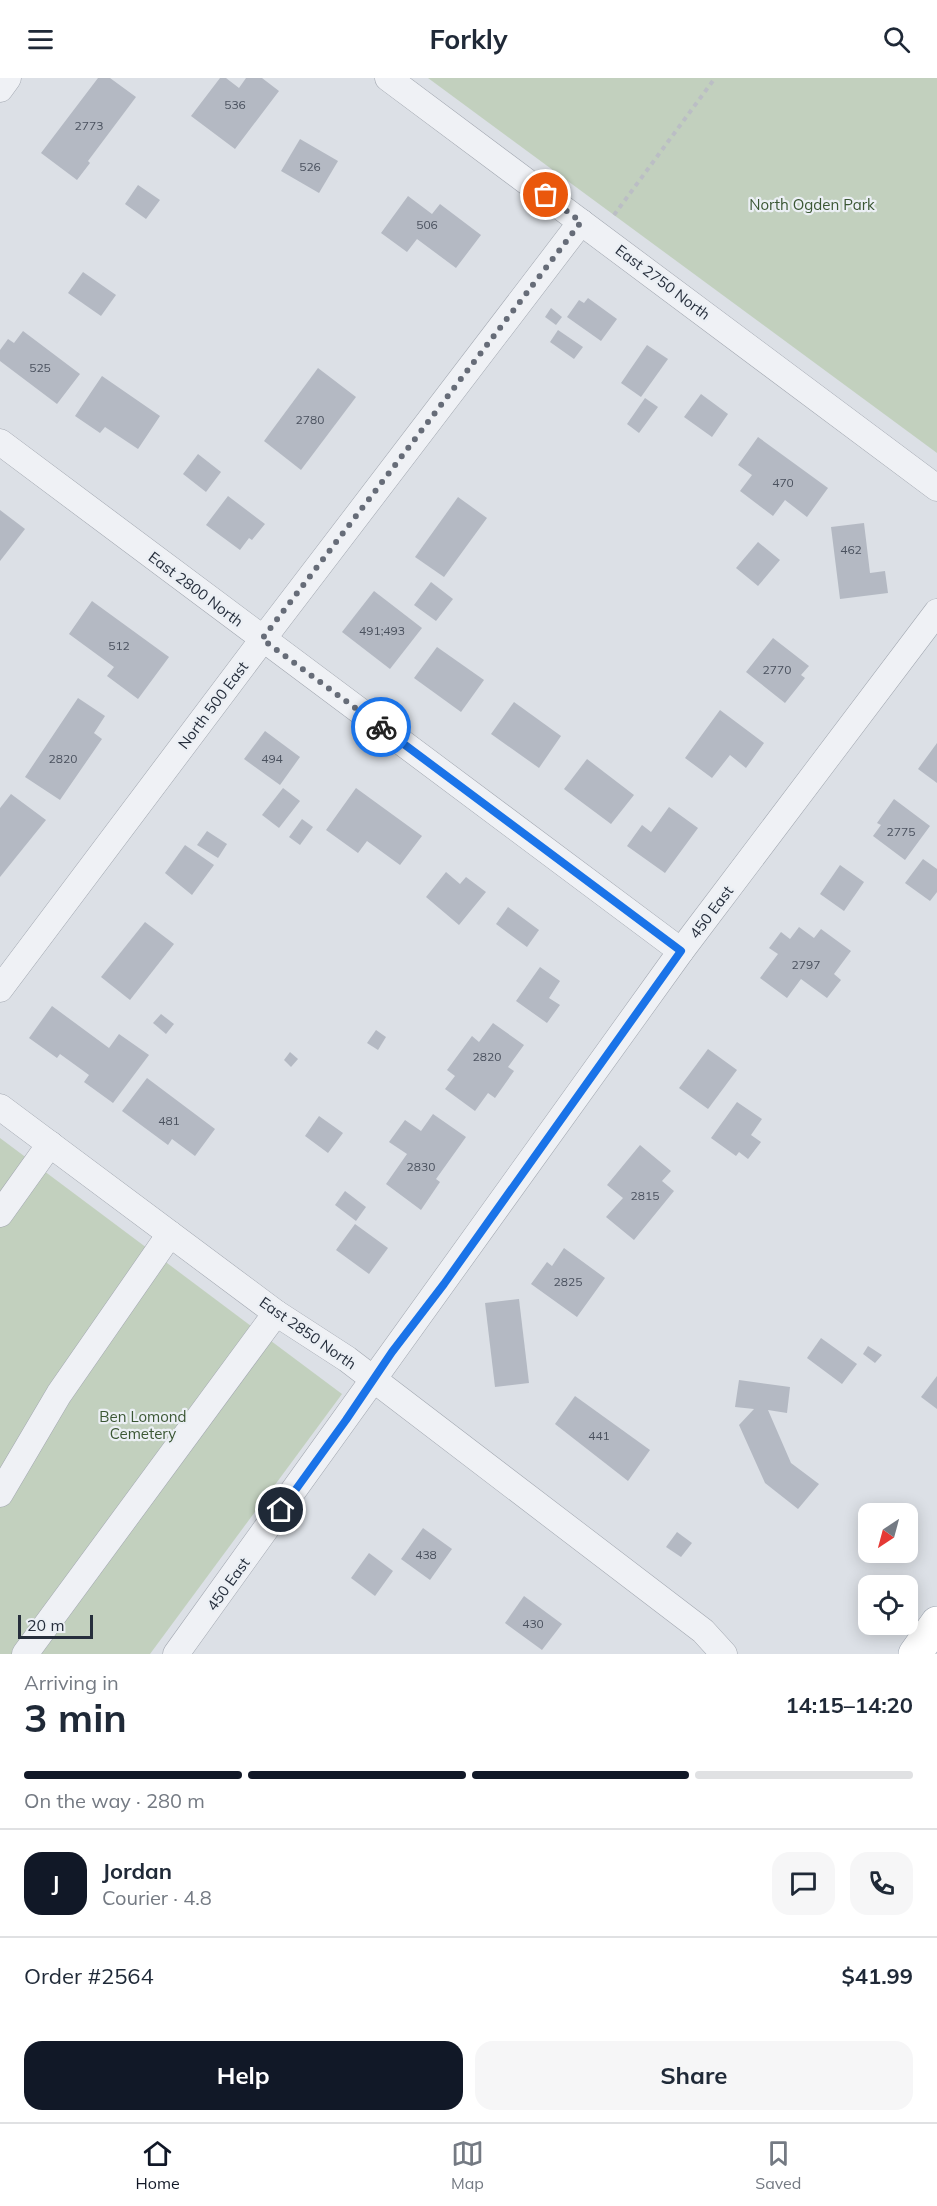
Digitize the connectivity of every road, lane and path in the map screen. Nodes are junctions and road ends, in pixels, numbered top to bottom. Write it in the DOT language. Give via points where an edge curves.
graph roads {
  1 [pos="8,78"];
  2 [pos="388,78"];
  3 [pos="715,78"];
  4 [pos="0,89"];
  5 [pos="611,218"];
  6 [pos="581,222"];
  7 [pos="0,442"];
  8 [pos="937,488"];
  9 [pos="937,612"];
  10 [pos="262,639"];
  11 [pos="681,951"];
  12 [pos="0,990"];
  13 [pos="0,1107"];
  14 [pos="50,1144"];
  15 [pos="0,1214"];
  16 [pos="170,1234"];
  17 [pos="276,1313"];
  18 [pos="374,1380"];
  19 [pos="0,1494"];
  20 [pos="937,1623"];
  21 [pos="25,1654"];
  22 [pos="176,1654"];
  23 [pos="724,1654"];
  24 [pos="915,1654"];
  1 -- 4 [label="street"];
  2 -- 6 [label="street, East 2750 North"];
  3 -- 5 [label="path"];
  6 -- 8 [label="street, East 2750 North"];
  6 -- 10 [label="street, North 500 East"];
  7 -- 10 [label="street, East 2800 North"];
  9 -- 11 [label="street, 450 East"];
  10 -- 11 [label="street, East 2800 North"];
  10 -- 12 [label="street, North 500 East"];
  11 -- 18 [label="street, 450 East"];
  13 -- 14 [label="street, East 2850 North"];
  14 -- 15 [label="street"];
  14 -- 16 [label="street, East 2850 North"];
  16 -- 17 [label="street, East 2850 North"];
  16 -- 19 [label="street" via="59,1394"];
  17 -- 18 [label="street, East 2850 North"];
  17 -- 21 [label="street"];
  18 -- 22 [label="street, 450 East"];
  18 -- 23 [label="street, East 2850 North" via="685,1617"];
  20 -- 24 [label="main road"];
}
